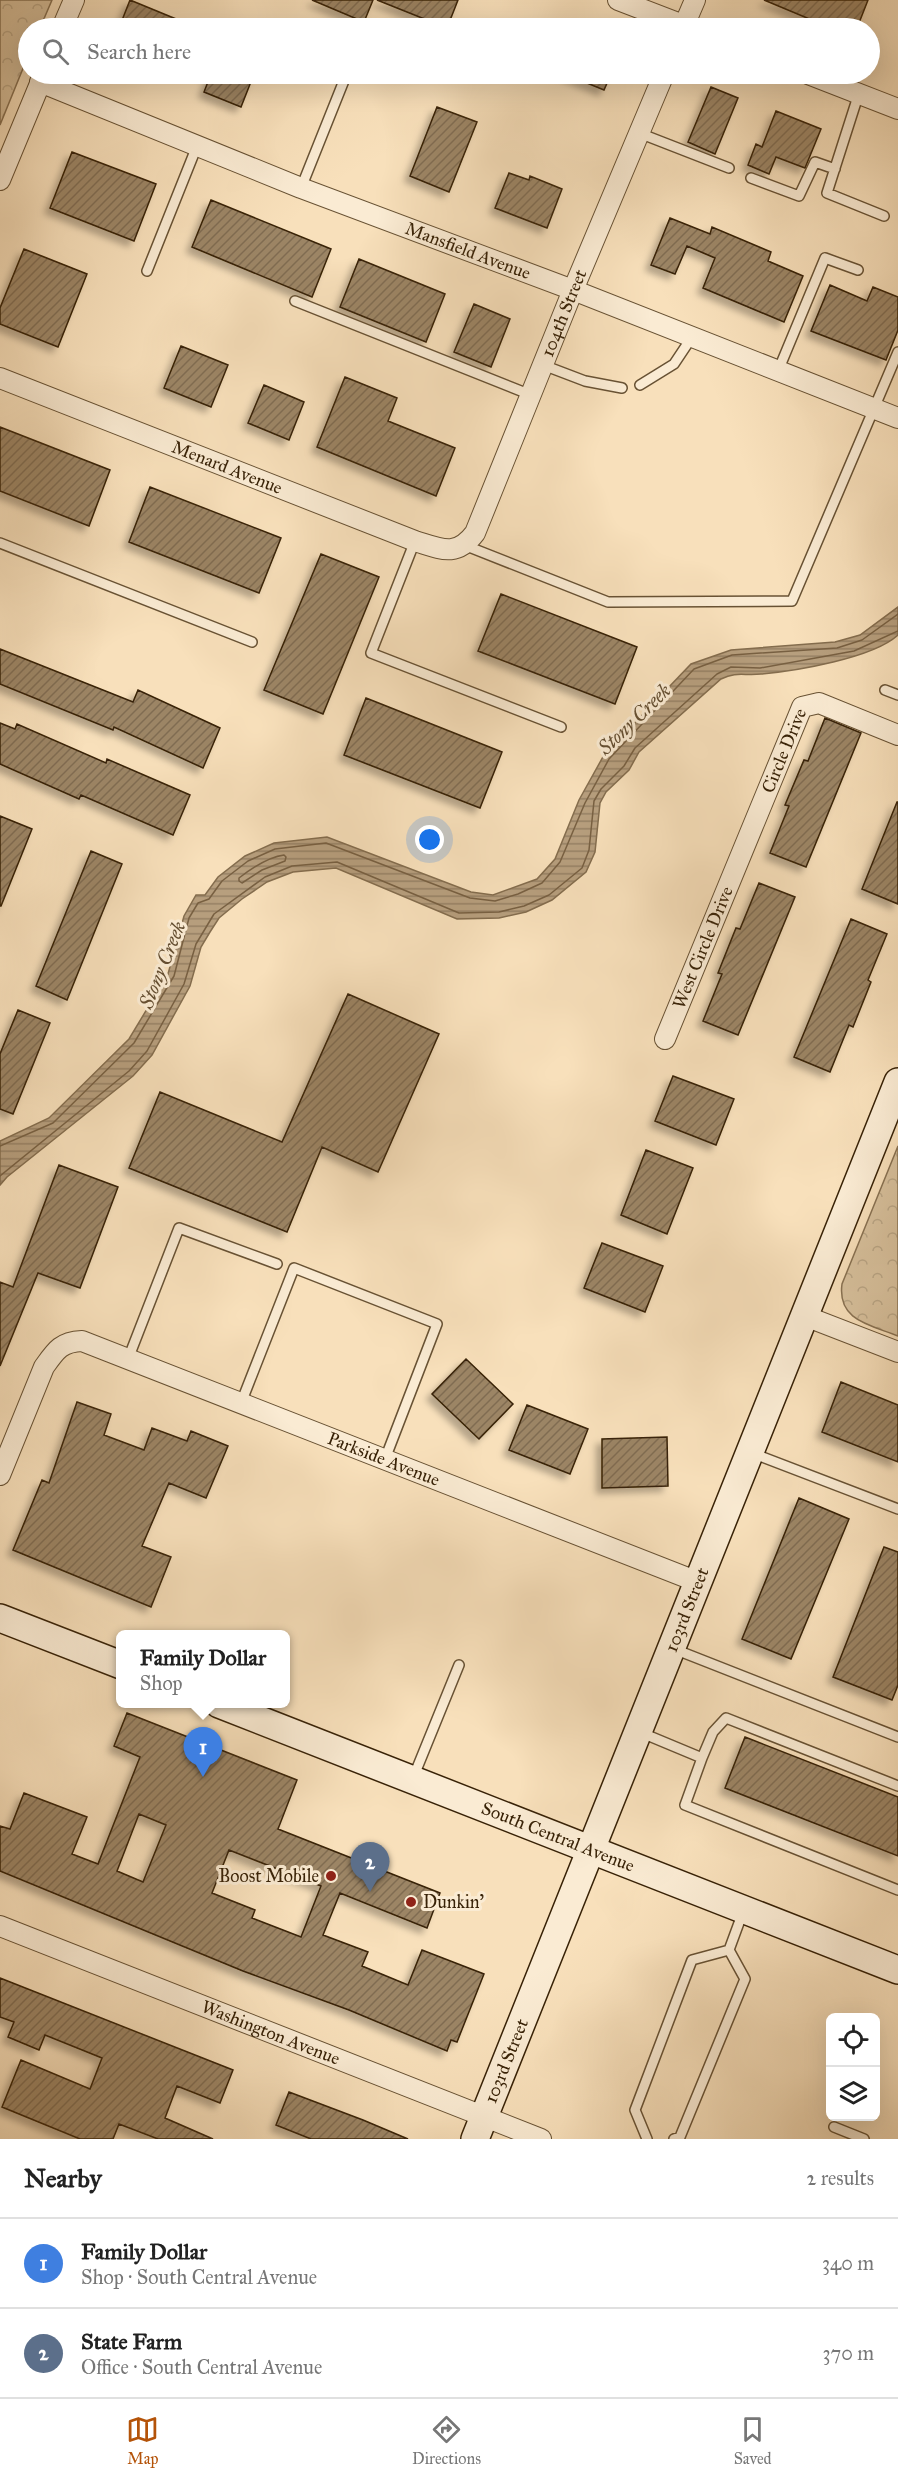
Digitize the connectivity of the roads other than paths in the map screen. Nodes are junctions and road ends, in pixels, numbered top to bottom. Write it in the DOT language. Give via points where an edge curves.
graph roads {
  1 [pos="74,0"];
  2 [pos="618,0"];
  3 [pos="695,0"];
  4 [pos="66,18"];
  5 [pos="662,18"];
  6 [pos="689,18"];
  7 [pos="40,84"];
  8 [pos="56,84"];
  9 [pos="343,84"];
  10 [pos="660,84"];
  11 [pos="835,84"];
  12 [pos="859,93"];
  13 [pos="898,109"];
  14 [pos="639,133"];
  15 [pos="197,146"];
  16 [pos="729,168"];
  17 [pos="835,169"];
  18 [pos="751,178"];
  19 [pos="0,180"];
  20 [pos="301,188"];
  21 [pos="884,216"];
  22 [pos="858,270"];
  23 [pos="147,271"];
  24 [pos="573,290"];
  25 [pos="295,301"];
  26 [pos="692,337"];
  27 [pos="898,352"];
  28 [pos="543,365"];
  29 [pos="778,371"];
  30 [pos="0,378"];
  31 [pos="640,385"];
  32 [pos="622,388"];
  33 [pos="531,395"];
  34 [pos="874,409"];
  35 [pos="898,418"];
  36 [pos="415,541"];
  37 [pos="0,543"];
  38 [pos="461,547"];
  39 [pos="252,642"];
  40 [pos="885,690"];
  41 [pos="898,695"];
  42 [pos="561,727"];
  43 [pos="898,735"];
  44 [pos="740,855"];
  45 [pos="665,1039"];
  46 [pos="898,1082"];
  47 [pos="277,1264"];
  48 [pos="805,1316"];
  49 [pos="898,1352"];
  50 [pos="128,1359"];
  51 [pos="241,1403"];
  52 [pos="750,1452"];
  53 [pos="385,1459"];
  54 [pos="0,1475"];
  55 [pos="898,1509"];
  56 [pos="698,1582"];
  57 [pos="0,1618"];
  58 [pos="672,1648"];
  59 [pos="116,1663"];
  60 [pos="459,1665"];
  61 [pos="229,1708"];
  62 [pos="638,1731"];
  63 [pos="898,1737"];
  64 [pos="702,1758"];
  65 [pos="413,1778"];
  66 [pos="898,1786"];
  67 [pos="591,1849"];
  68 [pos="898,1890"];
  69 [pos="744,1910"];
  70 [pos="0,1926"];
  71 [pos="729,1950"];
  72 [pos="898,1970"];
  73 [pos="834,2127"];
  74 [pos="479,2128"];
  75 [pos="541,2139"];
  76 [pos="647,2139"];
  77 [pos="674,2139"];
  78 [pos="864,2139"];
  1 -- 4 [label="street"];
  2 -- 5 [label="street"];
  3 -- 6 [label="street"];
  7 -- 19 [label="street"];
  8 -- 15 [label="street, Mansfield Avenue"];
  9 -- 20 [label="lane"];
  10 -- 14 [label="street, 104th Street"];
  11 -- 12 [label="street"];
  12 -- 13 [label="street"];
  12 -- 17 [label="lane"];
  14 -- 16 [label="lane"];
  14 -- 24 [label="street, 104th Street"];
  15 -- 20 [label="street, Mansfield Avenue"];
  15 -- 23 [label="lane"];
  17 -- 18 [label="lane" via="815,162 800,196"];
  17 -- 21 [label="lane" via="827,193"];
  20 -- 24 [label="street, Mansfield Avenue"];
  22 -- 29 [label="lane" via="825,258"];
  24 -- 26 [label="street, Mansfield Avenue"];
  24 -- 28 [label="street, 104th Street"];
  25 -- 33 [label="lane"];
  26 -- 29 [label="street, Mansfield Avenue"];
  26 -- 31 [label="lane" via="674,364"];
  27 -- 34 [label="lane"];
  28 -- 32 [label="lane" via="585,381"];
  28 -- 33 [label="street, 104th Street"];
  29 -- 34 [label="street, Mansfield Avenue"];
  30 -- 36 [label="street, Menard Avenue"];
  33 -- 38 [label="street, 104th Street" via="475,532"];
  34 -- 35 [label="street, Mansfield Avenue"];
  34 -- 38 [label="lane" via="792,601 608,602"];
  36 -- 38 [label="street, Menard Avenue" via="446,550"];
  36 -- 42 [label="lane" via="371,653"];
  37 -- 39 [label="lane"];
  40 -- 41 [label="lane"];
  43 -- 44 [label="street, Circle Drive" via="819,703 802,707"];
  44 -- 45 [label="street, West Circle Drive"];
  46 -- 48 [label="street, 103rd Street"];
  47 -- 50 [label="lane" via="179,1228"];
  48 -- 49 [label="street"];
  48 -- 52 [label="street, 103rd Street"];
  50 -- 51 [label="street, Parkside Avenue"];
  50 -- 54 [label="street, Parkside Avenue" via="82,1341 67,1342 54,1352 44,1367"];
  51 -- 53 [label="street, Parkside Avenue"];
  51 -- 53 [label="lane" via="294,1268 437,1324"];
  52 -- 55 [label="lane"];
  52 -- 56 [label="street, 103rd Street"];
  53 -- 56 [label="street, Parkside Avenue"];
  56 -- 58 [label="street, 103rd Street"];
  57 -- 59 [label="street"];
  58 -- 62 [label="street, 103rd Street"];
  58 -- 63 [label="lane"];
  60 -- 65 [label="lane"];
  61 -- 65 [label="street, South Central Avenue"];
  62 -- 64 [label="lane"];
  62 -- 67 [label="street, 103rd Street"];
  64 -- 66 [label="lane" via="713,1732 726,1718"];
  64 -- 68 [label="lane" via="685,1805"];
  65 -- 67 [label="street, South Central Avenue"];
  67 -- 69 [label="street, South Central Avenue"];
  67 -- 74 [label="street, 103rd Street"];
  69 -- 71 [label="lane"];
  69 -- 72 [label="street, South Central Avenue"];
  70 -- 74 [label="street, Washington Avenue"];
  71 -- 76 [label="lane" via="692,1960 635,2110"];
  71 -- 77 [label="lane" via="746,1978 680,2137"];
  73 -- 78 [label="lane"];
  74 -- 75 [label="street, Washington Avenue"];
}
